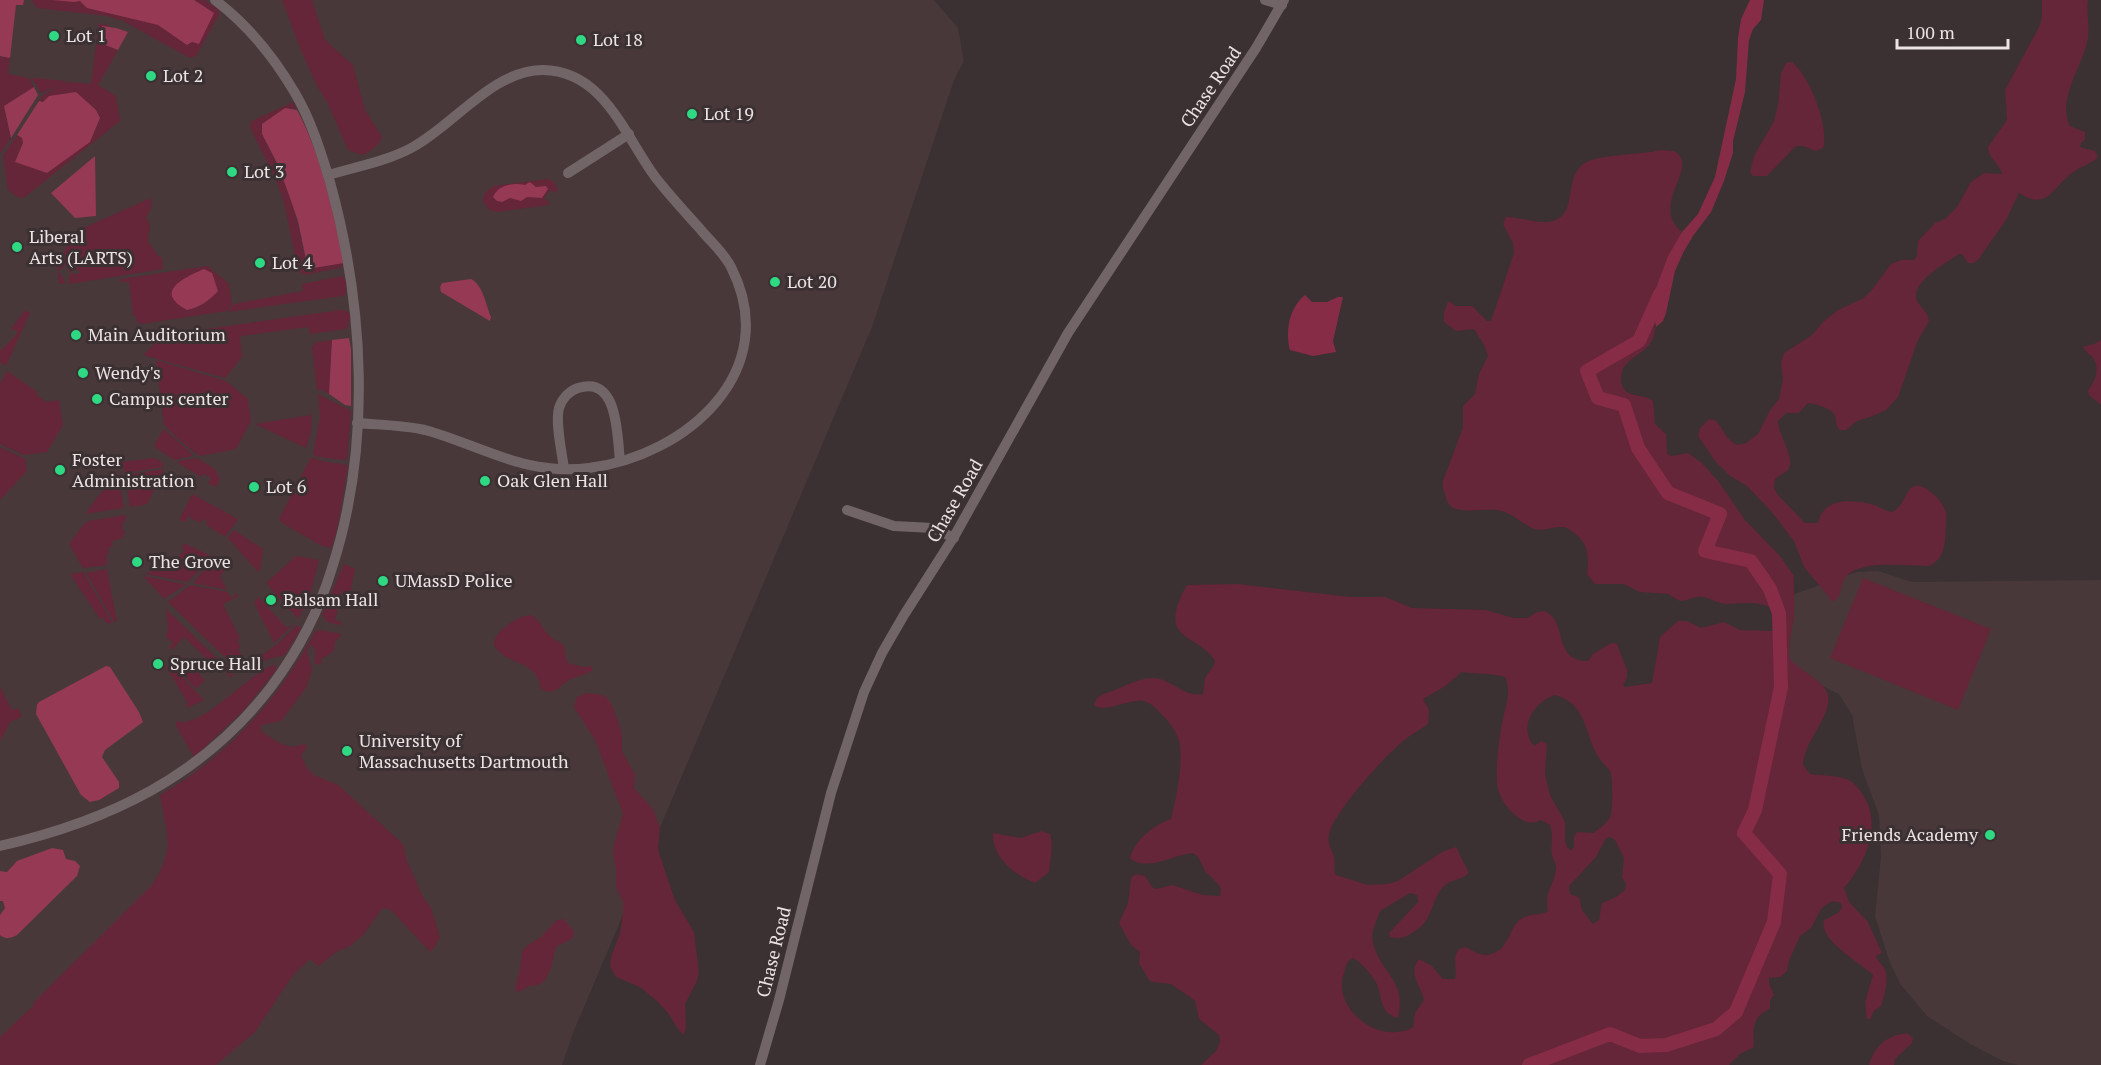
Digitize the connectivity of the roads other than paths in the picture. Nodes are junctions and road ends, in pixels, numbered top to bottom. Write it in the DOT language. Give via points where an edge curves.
graph roads {
  1 [pos="215,0"];
  2 [pos="1265,0"];
  3 [pos="1283,3"];
  4 [pos="629,134"];
  5 [pos="568,173"];
  6 [pos="328,175"];
  7 [pos="357,423"];
  8 [pos="620,461"];
  9 [pos="564,469"];
  10 [pos="847,510"];
  11 [pos="954,538"];
  12 [pos="0,846"];
  13 [pos="760,1065"];
  1 -- 6 [label="street" via="258,41 285,77 305,114"];
  2 -- 3 [label="street"];
  3 -- 11 [label="street, Chase Road" via="1068,333"];
  4 -- 5 [label="street"];
  4 -- 6 [label="street" via="604,99 580,80 556,72 525,72 501,82 411,148"];
  4 -- 8 [label="street" via="664,188 730,265 739,285 746,328 732,382 698,422 664,444"];
  6 -- 7 [label="street" via="347,250 354,300 359,373"];
  7 -- 9 [label="street" via="423,430 512,461"];
  7 -- 12 [label="street" via="347,508 328,581 302,639 258,703 204,756 144,796 86,821"];
  8 -- 9 [label="street"];
  8 -- 9 [label="street" via="612,404 603,392 583,387 569,393 558,411"];
  10 -- 11 [label="street" via="894,526 933,528"];
  11 -- 13 [label="street, Chase Road" via="904,615 864,692 831,793"];
}
